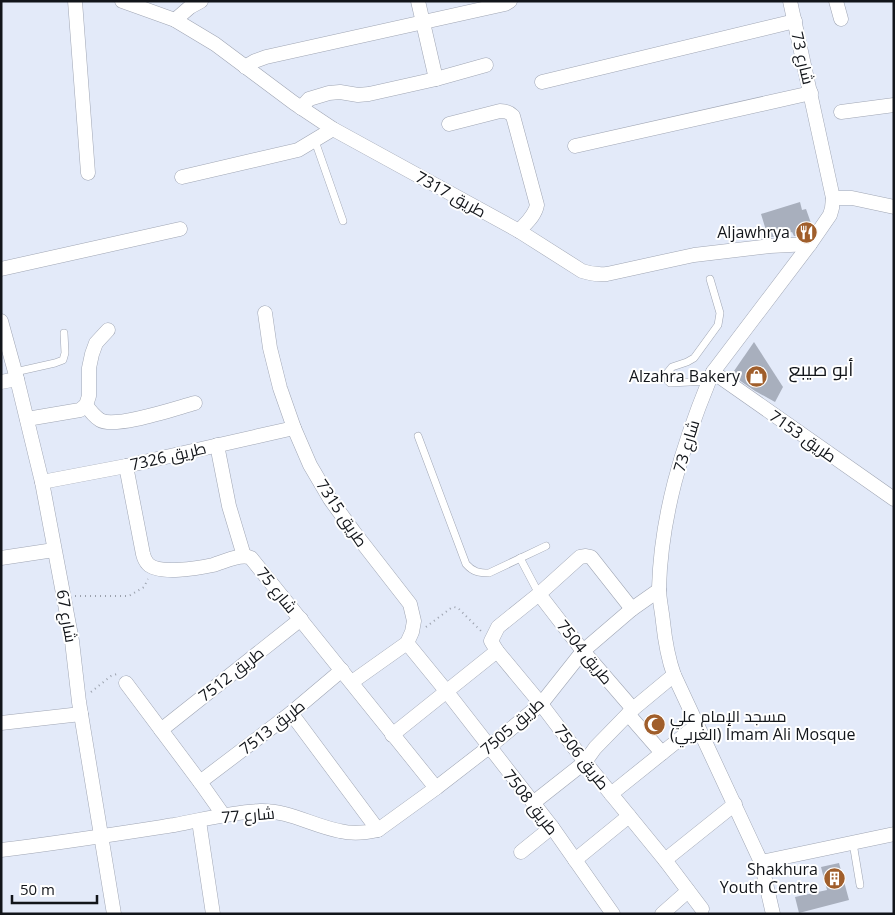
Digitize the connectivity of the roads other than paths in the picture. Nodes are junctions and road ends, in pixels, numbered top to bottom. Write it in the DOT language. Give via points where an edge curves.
graph roads {
  1 [pos="75,1"];
  2 [pos="179,1"];
  3 [pos="201,1"];
  4 [pos="418,1"];
  5 [pos="510,1"];
  6 [pos="790,1"];
  7 [pos="836,1"];
  8 [pos="124,2"];
  9 [pos="841,19"];
  10 [pos="175,20"];
  11 [pos="422,21"];
  12 [pos="794,21"];
  13 [pos="486,65"];
  14 [pos="245,67"];
  15 [pos="436,79"];
  16 [pos="542,82"];
  17 [pos="811,93"];
  18 [pos="894,105"];
  19 [pos="301,108"];
  20 [pos="841,112"];
  21 [pos="449,124"];
  22 [pos="334,129"];
  23 [pos="315,141"];
  24 [pos="575,146"];
  25 [pos="88,173"];
  26 [pos="182,177"];
  27 [pos="833,198"];
  28 [pos="894,207"];
  29 [pos="343,221"];
  30 [pos="180,229"];
  31 [pos="519,231"];
  32 [pos="810,244"];
  33 [pos="1,269"];
  34 [pos="710,279"];
  35 [pos="264,313"];
  36 [pos="1,321"];
  37 [pos="108,330"];
  38 [pos="64,333"];
  39 [pos="16,375"];
  40 [pos="711,377"];
  41 [pos="1,382"];
  42 [pos="195,403"];
  43 [pos="86,405"];
  44 [pos="27,419"];
  45 [pos="294,428"];
  46 [pos="418,436"];
  47 [pos="217,445"];
  48 [pos="126,466"];
  49 [pos="42,482"];
  50 [pos="894,499"];
  51 [pos="546,546"];
  52 [pos="54,550"];
  53 [pos="244,556"];
  54 [pos="1,558"];
  55 [pos="520,558"];
  56 [pos="659,590"];
  57 [pos="539,594"];
  58 [pos="632,609"];
  59 [pos="301,619"];
  60 [pos="410,638"];
  61 [pos="494,646"];
  62 [pos="582,652"];
  63 [pos="342,670"];
  64 [pos="674,675"];
  65 [pos="352,682"];
  66 [pos="126,683"];
  67 [pos="447,692"];
  68 [pos="541,704"];
  69 [pos="80,708"];
  70 [pos="631,711"];
  71 [pos="291,713"];
  72 [pos="1,723"];
  73 [pos="697,725"];
  74 [pos="162,730"];
  75 [pos="392,735"];
  76 [pos="489,747"];
  77 [pos="662,753"];
  78 [pos="586,762"];
  79 [pos="200,782"];
  80 [pos="436,788"];
  81 [pos="612,794"];
  82 [pos="533,803"];
  83 [pos="735,804"];
  84 [pos="224,816"];
  85 [pos="629,816"];
  86 [pos="199,821"];
  87 [pos="552,828"];
  88 [pos="378,830"];
  89 [pos="894,834"];
  90 [pos="101,837"];
  91 [pos="853,843"];
  92 [pos="1,850"];
  93 [pos="521,852"];
  94 [pos="575,860"];
  95 [pos="665,860"];
  96 [pos="761,862"];
  97 [pos="860,885"];
  98 [pos="688,891"];
  99 [pos="702,909"];
  100 [pos="114,914"];
  101 [pos="213,914"];
  102 [pos="613,914"];
  103 [pos="662,914"];
  104 [pos="773,914"];
  1 -- 25 [label="street"];
  2 -- 10 [label="street"];
  3 -- 10 [label="street"];
  4 -- 11 [label="street"];
  5 -- 11 [label="street"];
  6 -- 12 [label="street, شارع 73"];
  7 -- 9 [label="street"];
  8 -- 10 [label="street, طريق 7317"];
  10 -- 14 [label="street, طريق 7317"];
  11 -- 14 [label="street" via="266,56"];
  11 -- 15 [label="street"];
  12 -- 16 [label="street"];
  12 -- 17 [label="street, شارع 73"];
  13 -- 15 [label="street"];
  14 -- 19 [label="street, طريق 7317"];
  15 -- 19 [label="street" via="369,94 328,94 309,99"];
  17 -- 24 [label="street"];
  17 -- 27 [label="street, شارع 73"];
  18 -- 20 [label="street"];
  19 -- 22 [label="street, طريق 7317"];
  21 -- 31 [label="street" via="500,111 513,116 538,205"];
  22 -- 23 [label="street"];
  22 -- 31 [label="street, طريق 7317"];
  23 -- 26 [label="street" via="298,150"];
  23 -- 29 [label="lane"];
  27 -- 28 [label="street" via="852,198"];
  27 -- 32 [label="street, شارع 73" via="830,215"];
  30 -- 33 [label="street"];
  31 -- 32 [label="street, طريق 7317" via="582,271 598,275 694,255"];
  32 -- 40 [label="street, شارع 73"];
  34 -- 40 [label="lane" via="720,313 718,326 694,358 672,367 668,381"];
  35 -- 45 [label="street, طريق 7315" via="282,395"];
  36 -- 39 [label="street, شارع 67"];
  37 -- 43 [label="street" via="96,343 92,354"];
  38 -- 39 [label="lane" via="63,360"];
  39 -- 41 [label="street"];
  39 -- 44 [label="street, شارع 67"];
  40 -- 50 [label="street, طريق 7153"];
  40 -- 56 [label="street, شارع 73" via="684,445 667,513"];
  42 -- 43 [label="street" via="112,423 101,421"];
  43 -- 44 [label="street" via="80,410"];
  44 -- 49 [label="street, شارع 67"];
  45 -- 47 [label="street, طريق 7326"];
  45 -- 60 [label="street, طريق 7315" via="330,499 410,604 414,621"];
  46 -- 55 [label="lane" via="466,564 472,570 489,573"];
  47 -- 48 [label="street, طريق 7326"];
  47 -- 53 [label="street" via="229,506"];
  48 -- 49 [label="street, طريق 7326"];
  48 -- 53 [label="street, شارع 75" via="145,560 153,568 189,569"];
  49 -- 52 [label="street, شارع 67"];
  51 -- 55 [label="lane"];
  52 -- 54 [label="street"];
  52 -- 69 [label="street, شارع 67" via="72,641"];
  53 -- 59 [label="street, شارع 75" via="254,560"];
  55 -- 57 [label="lane"];
  56 -- 58 [label="street, طريق 7505"];
  56 -- 64 [label="street, شارع 73" via="668,659"];
  57 -- 58 [label="street" via="580,557 586,556 591,557"];
  57 -- 61 [label="street" via="498,626 493,635"];
  57 -- 62 [label="street, طريق 7504"];
  58 -- 62 [label="street, طريق 7505"];
  59 -- 63 [label="street, شارع 75"];
  59 -- 74 [label="street, طريق 7512"];
  60 -- 65 [label="street"];
  60 -- 67 [label="street"];
  61 -- 67 [label="street"];
  61 -- 68 [label="street, طريق 7506"];
  62 -- 68 [label="street, طريق 7505"];
  62 -- 70 [label="street, طريق 7504"];
  63 -- 65 [label="street, شارع 75"];
  63 -- 71 [label="street, طريق 7513"];
  64 -- 70 [label="street"];
  64 -- 73 [label="street, شارع 73"];
  65 -- 75 [label="street, شارع 75"];
  66 -- 74 [label="street"];
  67 -- 75 [label="street"];
  67 -- 76 [label="street, طريق 7508"];
  68 -- 76 [label="street, طريق 7505"];
  68 -- 78 [label="street, طريق 7506"];
  69 -- 72 [label="street"];
  69 -- 90 [label="street, شارع 67"];
  70 -- 77 [label="street, طريق 7504"];
  70 -- 78 [label="street" via="595,748"];
  71 -- 79 [label="street, طريق 7513"];
  71 -- 88 [label="street"];
  73 -- 77 [label="street"];
  73 -- 83 [label="street, شارع 73"];
  74 -- 79 [label="street"];
  75 -- 80 [label="street, شارع 75"];
  76 -- 80 [label="street, طريق 7505"];
  76 -- 82 [label="street, طريق 7508"];
  77 -- 81 [label="street"];
  78 -- 81 [label="street, طريق 7506"];
  78 -- 82 [label="street"];
  79 -- 84 [label="street"];
  80 -- 88 [label="street, طريق 7505"];
  81 -- 85 [label="street, طريق 7506"];
  82 -- 87 [label="street, طريق 7508"];
  83 -- 95 [label="street"];
  83 -- 96 [label="street, شارع 73"];
  84 -- 86 [label="street, شارع 77"];
  84 -- 88 [label="street, شارع 77" via="272,811 339,831"];
  85 -- 94 [label="street"];
  85 -- 95 [label="street, طريق 7506"];
  86 -- 90 [label="street, شارع 77"];
  86 -- 101 [label="street"];
  87 -- 93 [label="street"];
  87 -- 94 [label="street, طريق 7508"];
  89 -- 91 [label="street"];
  90 -- 92 [label="street, شارع 77"];
  90 -- 100 [label="street, شارع 67"];
  91 -- 96 [label="street"];
  91 -- 97 [label="lane"];
  94 -- 102 [label="street, طريق 7508"];
  95 -- 98 [label="street, طريق 7506"];
  96 -- 104 [label="street, شارع 73"];
  98 -- 99 [label="street, طريق 7506"];
  98 -- 103 [label="street"];
}
